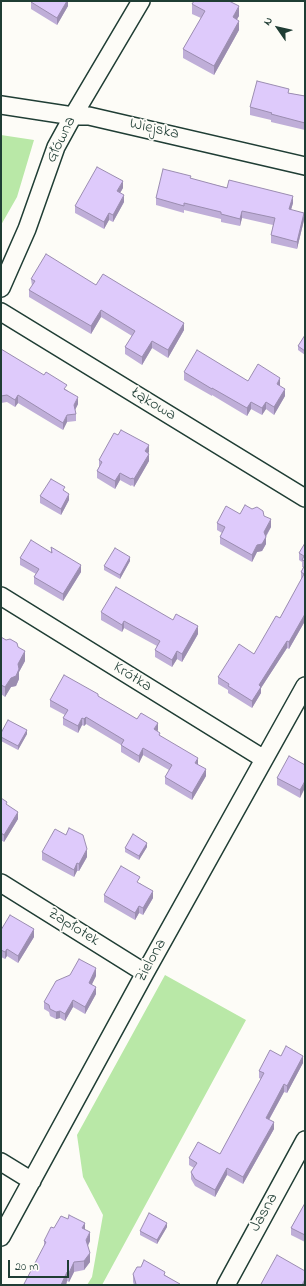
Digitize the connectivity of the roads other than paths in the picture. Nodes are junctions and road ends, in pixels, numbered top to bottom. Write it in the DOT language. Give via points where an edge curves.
graph roads {
  1 [pos="141,1"];
  2 [pos="1,105"];
  3 [pos="73,116"];
  4 [pos="305,166"];
  5 [pos="1,288"];
  6 [pos="1,312"];
  7 [pos="305,498"];
  8 [pos="1,596"];
  9 [pos="305,686"];
  10 [pos="264,760"];
  11 [pos="1,883"];
  12 [pos="145,973"];
  13 [pos="305,1140"];
  14 [pos="1,1162"];
  15 [pos="32,1181"];
  16 [pos="1,1237"];
  17 [pos="226,1285"];
  1 -- 3 [label="street, Główna"];
  2 -- 3 [label="street, Wiejska"];
  3 -- 4 [label="street, Wiejska" via="89,116 123,123"];
  3 -- 5 [label="street, Główna" via="56,147 27,228"];
  6 -- 7 [label="street, Łąkowa"];
  8 -- 10 [label="street, Krótka"];
  9 -- 10 [label="street, Zielona"];
  10 -- 12 [label="street, Zielona"];
  11 -- 12 [label="street, Zapłotek"];
  12 -- 15 [label="street, Zielona"];
  13 -- 17 [label="street, Jasna"];
  14 -- 15 [label="street"];
  15 -- 16 [label="street, Zielona"];
}
